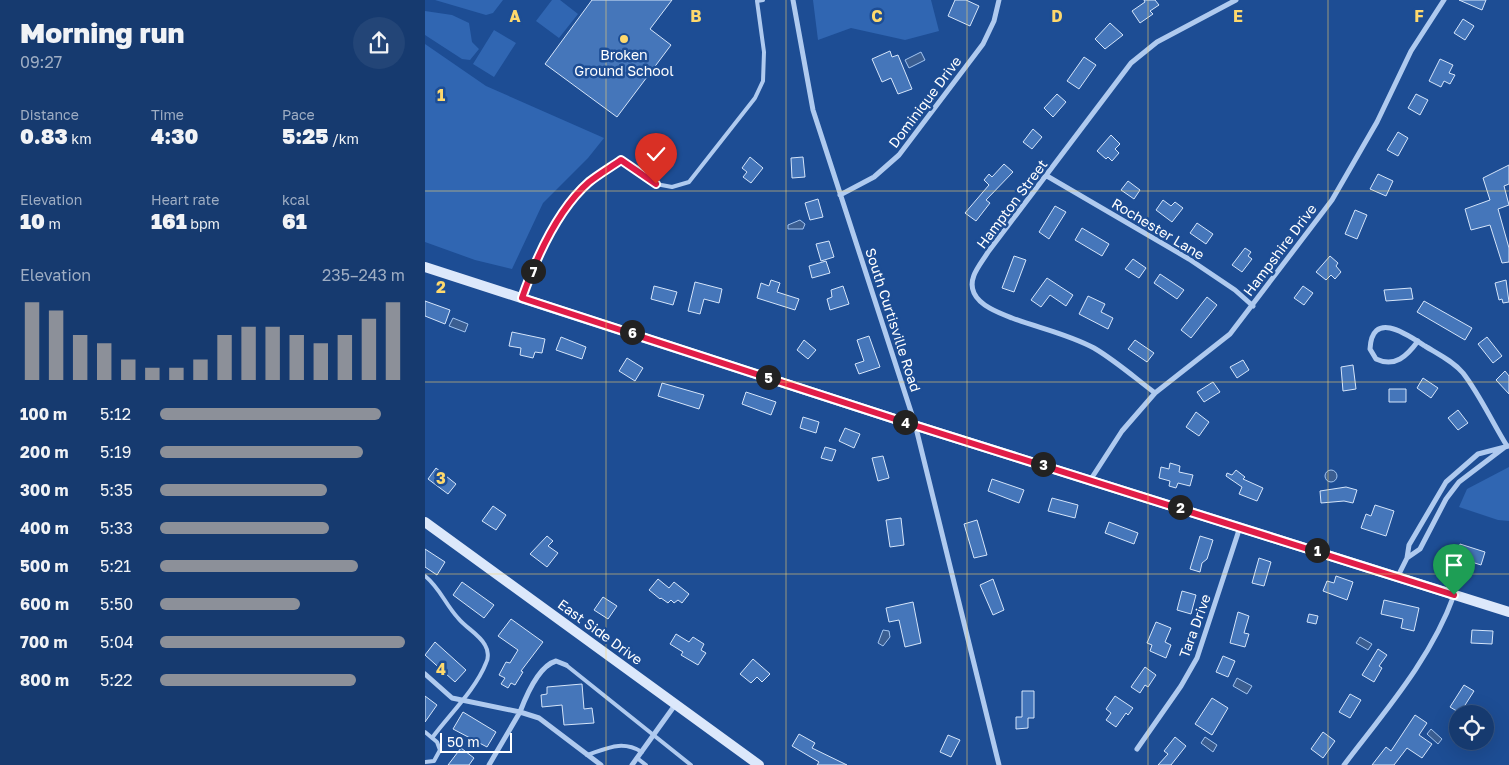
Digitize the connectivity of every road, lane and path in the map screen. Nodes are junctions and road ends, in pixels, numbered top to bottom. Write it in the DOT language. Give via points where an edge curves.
graph roads {
  1 [pos="763,0"];
  2 [pos="793,0"];
  3 [pos="999,0"];
  4 [pos="1236,0"];
  5 [pos="1444,0"];
  6 [pos="1047,176"];
  7 [pos="840,195"];
  8 [pos="425,266"];
  9 [pos="522,298"];
  10 [pos="1253,306"];
  11 [pos="1418,341"];
  12 [pos="1155,394"];
  13 [pos="915,424"];
  14 [pos="1508,446"];
  15 [pos="1091,479"];
  16 [pos="425,522"];
  17 [pos="1240,527"];
  18 [pos="1407,558"];
  19 [pos="425,576"];
  20 [pos="1398,576"];
  21 [pos="1454,595"];
  22 [pos="1509,612"];
  23 [pos="566,665"];
  24 [pos="425,674"];
  25 [pos="461,701"];
  26 [pos="675,705"];
  27 [pos="520,712"];
  28 [pos="425,732"];
  29 [pos="653,736"];
  30 [pos="432,738"];
  31 [pos="1137,749"];
  32 [pos="641,752"];
  33 [pos="587,755"];
  34 [pos="637,758"];
  35 [pos="425,762"];
  36 [pos="489,765"];
  37 [pos="601,765"];
  38 [pos="632,765"];
  39 [pos="646,765"];
  40 [pos="691,765"];
  41 [pos="759,765"];
  42 [pos="999,765"];
  43 [pos="1344,765"];
  1 -- 9 [label="lane" via="757,0 763,82 755,98 689,182 671,187 656,184 621,160 589,182 549,237"];
  2 -- 7 [label="street, South Curtisville Road" via="813,110"];
  3 -- 7 [label="street, Dominique Drive" via="983,44 899,155 874,178"];
  4 -- 6 [label="street, Hampton Street" via="1157,42 1142,54 1102,101"];
  5 -- 10 [label="street, Hampshire Drive" via="1411,51 1377,122 1332,200"];
  6 -- 10 [label="street, Rochester Lane" via="1189,259"];
  6 -- 12 [label="street, Hampton Street" via="976,271 972,281 974,293 999,313 1093,348"];
  7 -- 13 [label="street, South Curtisville Road"];
  8 -- 9 [label="street"];
  9 -- 13 [label="street"];
  10 -- 12 [label="street, Hampshire Drive" via="1231,334"];
  11 -- 11 [label="street" via="1387,327 1372,337 1370,349 1376,359 1394,362 1404,358"];
  11 -- 14 [label="street" via="1462,372"];
  12 -- 15 [label="street, Hampshire Drive" via="1122,431"];
  13 -- 15 [label="street"];
  13 -- 42 [label="street, South Curtisville Road"];
  14 -- 18 [label="street" via="1459,482 1446,499 1420,549"];
  14 -- 18 [label="street" via="1478,454 1452,475 1436,495 1409,545"];
  15 -- 17 [label="street"];
  16 -- 26 [label="street, East Side Drive"];
  17 -- 20 [label="street"];
  17 -- 31 [label="street, Tara Drive" via="1197,658"];
  18 -- 20 [label="street"];
  19 -- 25 [label="lane" via="439,588 458,620 481,640 487,650 487,663"];
  20 -- 21 [label="street"];
  21 -- 22 [label="street"];
  21 -- 43 [label="street" via="1428,653"];
  23 -- 27 [label="street" via="556,661 546,667"];
  23 -- 29 [label="lane"];
  24 -- 25 [label="street" via="450,697"];
  25 -- 27 [label="street"];
  25 -- 30 [label="lane"];
  26 -- 29 [label="street"];
  26 -- 41 [label="street, East Side Drive"];
  27 -- 33 [label="street" via="539,718"];
  27 -- 36 [label="street"];
  28 -- 30 [label="lane"];
  29 -- 32 [label="street"];
  29 -- 40 [label="lane"];
  30 -- 35 [label="lane" via="439,746 439,754 434,761"];
  32 -- 33 [label="lane" via="625,745"];
  32 -- 34 [label="street"];
  33 -- 37 [label="street"];
  34 -- 38 [label="street"];
  34 -- 39 [label="lane"];
}
